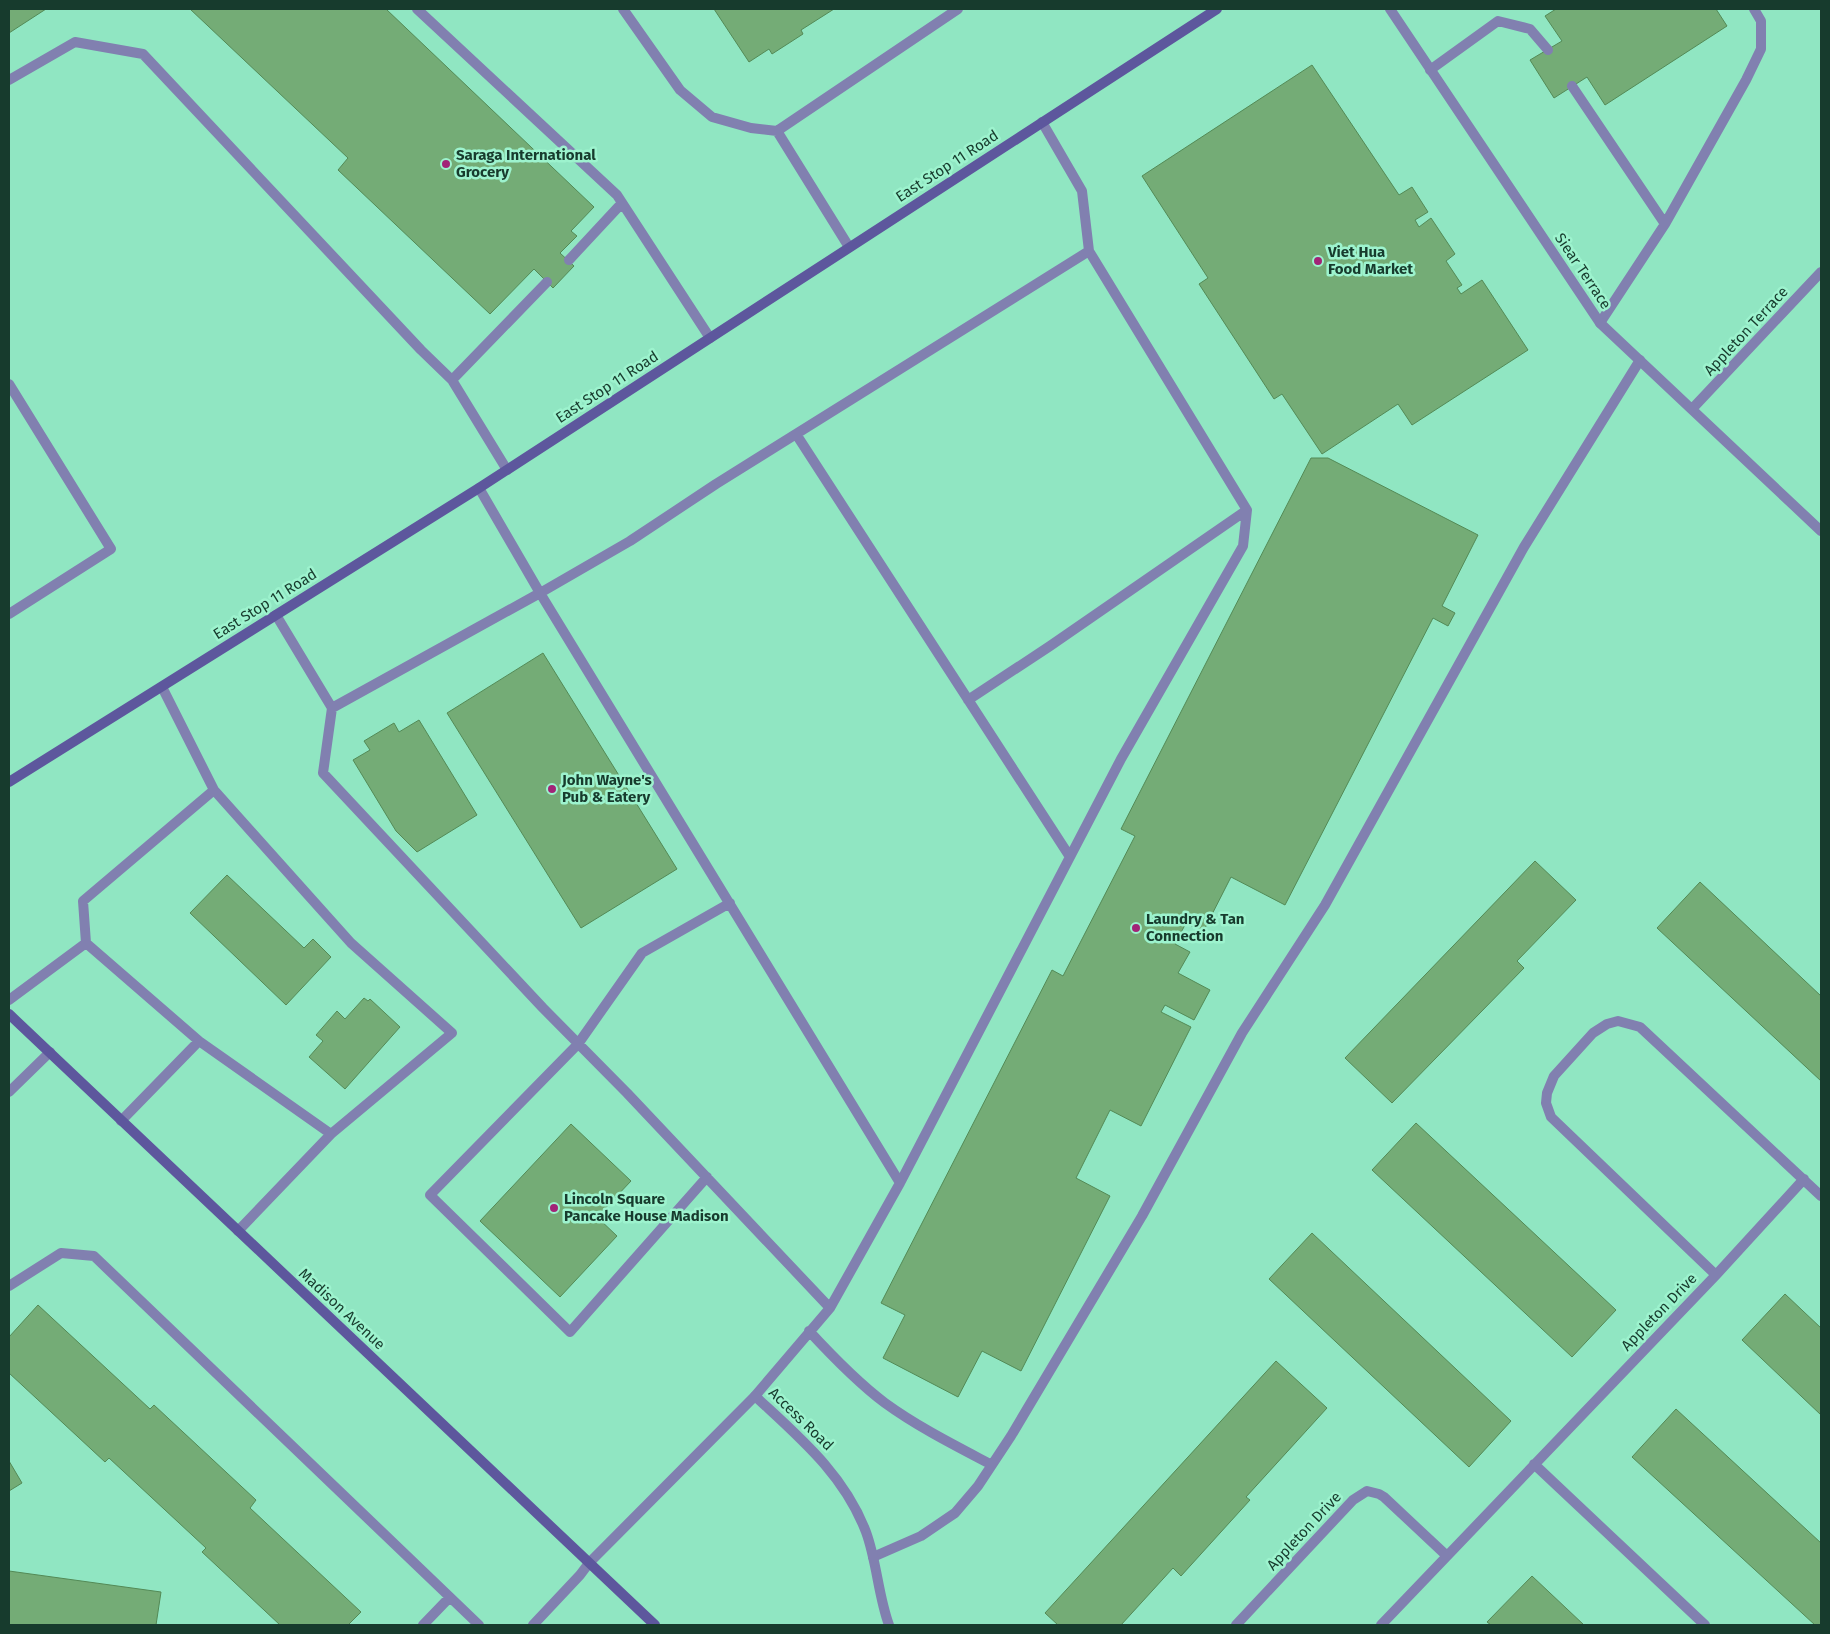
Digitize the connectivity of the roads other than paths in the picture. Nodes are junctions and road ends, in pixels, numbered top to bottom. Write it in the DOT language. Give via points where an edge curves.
graph roads {
  1 [pos="417,9"];
  2 [pos="622,9"];
  3 [pos="958,9"];
  4 [pos="1217,9"];
  5 [pos="1390,9"];
  6 [pos="1754,9"];
  7 [pos="1548,50"];
  8 [pos="1430,70"];
  9 [pos="9,80"];
  10 [pos="1572,86"];
  11 [pos="1042,122"];
  12 [pos="776,131"];
  13 [pos="622,203"];
  14 [pos="1665,224"];
  15 [pos="849,247"];
  16 [pos="1089,251"];
  17 [pos="568,260"];
  18 [pos="1821,272"];
  19 [pos="547,282"];
  20 [pos="1600,323"];
  21 [pos="710,338"];
  22 [pos="1640,360"];
  23 [pos="452,380"];
  24 [pos="9,384"];
  25 [pos="1692,410"];
  26 [pos="796,434"];
  27 [pos="507,470"];
  28 [pos="479,488"];
  29 [pos="1247,510"];
  30 [pos="1821,532"];
  31 [pos="540,593"];
  32 [pos="9,614"];
  33 [pos="276,615"];
  34 [pos="162,687"];
  35 [pos="968,700"];
  36 [pos="332,708"];
  37 [pos="9,782"];
  38 [pos="214,790"];
  39 [pos="1070,857"];
  40 [pos="730,903"];
  41 [pos="86,943"];
  42 [pos="9,1000"];
  43 [pos="9,1014"];
  44 [pos="199,1042"];
  45 [pos="578,1044"];
  46 [pos="50,1052"];
  47 [pos="9,1092"];
  48 [pos="121,1121"];
  49 [pos="331,1134"];
  50 [pos="707,1177"];
  51 [pos="1804,1179"];
  52 [pos="900,1183"];
  53 [pos="1821,1196"];
  54 [pos="238,1231"];
  55 [pos="1716,1275"];
  56 [pos="9,1286"];
  57 [pos="830,1308"];
  58 [pos="809,1331"];
  59 [pos="755,1396"];
  60 [pos="1534,1464"];
  61 [pos="992,1466"];
  62 [pos="1447,1556"];
  63 [pos="873,1557"];
  64 [pos="589,1563"];
  65 [pos="449,1598"];
  66 [pos="423,1625"];
  67 [pos="479,1625"];
  68 [pos="533,1625"];
  69 [pos="655,1625"];
  70 [pos="889,1625"];
  71 [pos="1236,1625"];
  72 [pos="1380,1625"];
  73 [pos="1705,1625"];
  1 -- 13 [label="street"];
  2 -- 12 [label="street" via="680,90 712,117"];
  3 -- 12 [label="street"];
  4 -- 11 [label="main road, East Stop 11 Road"];
  5 -- 8 [label="street, Siear Terrace"];
  6 -- 14 [label="street" via="1761,21 1761,49"];
  7 -- 8 [label="street" via="1530,29 1498,21"];
  8 -- 20 [label="street, Siear Terrace"];
  9 -- 23 [label="street" via="75,42 143,54"];
  10 -- 14 [label="street"];
  11 -- 15 [label="main road, East Stop 11 Road"];
  11 -- 16 [label="street" via="1082,190"];
  12 -- 15 [label="street"];
  13 -- 17 [label="street"];
  13 -- 21 [label="street"];
  14 -- 20 [label="street"];
  15 -- 21 [label="main road, East Stop 11 Road"];
  16 -- 26 [label="street"];
  16 -- 29 [label="street"];
  18 -- 25 [label="street, Appleton Terrace"];
  19 -- 23 [label="street"];
  20 -- 22 [label="street, Siear Terrace"];
  21 -- 27 [label="main road, East Stop 11 Road"];
  22 -- 25 [label="street, Siear Terrace"];
  22 -- 61 [label="street" via="1524,547 1325,905 1242,1033 1142,1216"];
  23 -- 27 [label="street"];
  24 -- 32 [label="street" via="111,549"];
  25 -- 30 [label="street, Siear Terrace"];
  26 -- 31 [label="street" via="630,541"];
  26 -- 35 [label="street"];
  27 -- 28 [label="main road, East Stop 11 Road"];
  28 -- 31 [label="street"];
  28 -- 33 [label="main road, East Stop 11 Road"];
  29 -- 35 [label="street"];
  29 -- 39 [label="street" via="1243,546 1121,759"];
  31 -- 36 [label="street"];
  31 -- 40 [label="street"];
  33 -- 34 [label="main road, East Stop 11 Road"];
  33 -- 36 [label="street"];
  34 -- 37 [label="main road, East Stop 11 Road"];
  34 -- 38 [label="street"];
  35 -- 39 [label="street"];
  36 -- 45 [label="street" via="323,773"];
  38 -- 41 [label="street" via="83,902"];
  38 -- 49 [label="street" via="351,943 452,1033"];
  39 -- 52 [label="street"];
  40 -- 45 [label="street" via="642,954"];
  40 -- 52 [label="street"];
  41 -- 42 [label="street"];
  41 -- 44 [label="street"];
  43 -- 46 [label="main road, Madison Avenue"];
  44 -- 48 [label="street"];
  44 -- 49 [label="street"];
  45 -- 50 [label="street"];
  45 -- 50 [label="street" via="430,1195 570,1332"];
  46 -- 47 [label="street"];
  46 -- 48 [label="main road, Madison Avenue"];
  48 -- 54 [label="main road, Madison Avenue"];
  49 -- 54 [label="street"];
  50 -- 57 [label="street"];
  51 -- 53 [label="street"];
  51 -- 55 [label="street, Appleton Drive"];
  51 -- 55 [label="street" via="1640,1027 1618,1021 1593,1033 1554,1076 1549,1086 1546,1103 1551,1117"];
  52 -- 57 [label="street"];
  54 -- 64 [label="main road, Madison Avenue"];
  55 -- 60 [label="street, Appleton Drive"];
  56 -- 65 [label="street" via="61,1253 94,1256"];
  57 -- 58 [label="street"];
  58 -- 59 [label="street"];
  58 -- 61 [label="street" via="846,1370 886,1403"];
  59 -- 63 [label="street, Access Road" via="836,1476 856,1509"];
  59 -- 64 [label="street, Access Road"];
  60 -- 62 [label="street, Appleton Drive"];
  60 -- 73 [label="street"];
  61 -- 63 [label="street" via="954,1513 921,1536"];
  62 -- 71 [label="street, Appleton Drive" via="1384,1497 1367,1491 1353,1500"];
  62 -- 72 [label="street, Appleton Drive"];
  63 -- 70 [label="street, Access Road"];
  64 -- 68 [label="street, Access Road"];
  64 -- 69 [label="main road, Madison Avenue"];
  65 -- 66 [label="street"];
  65 -- 67 [label="street"];
}
